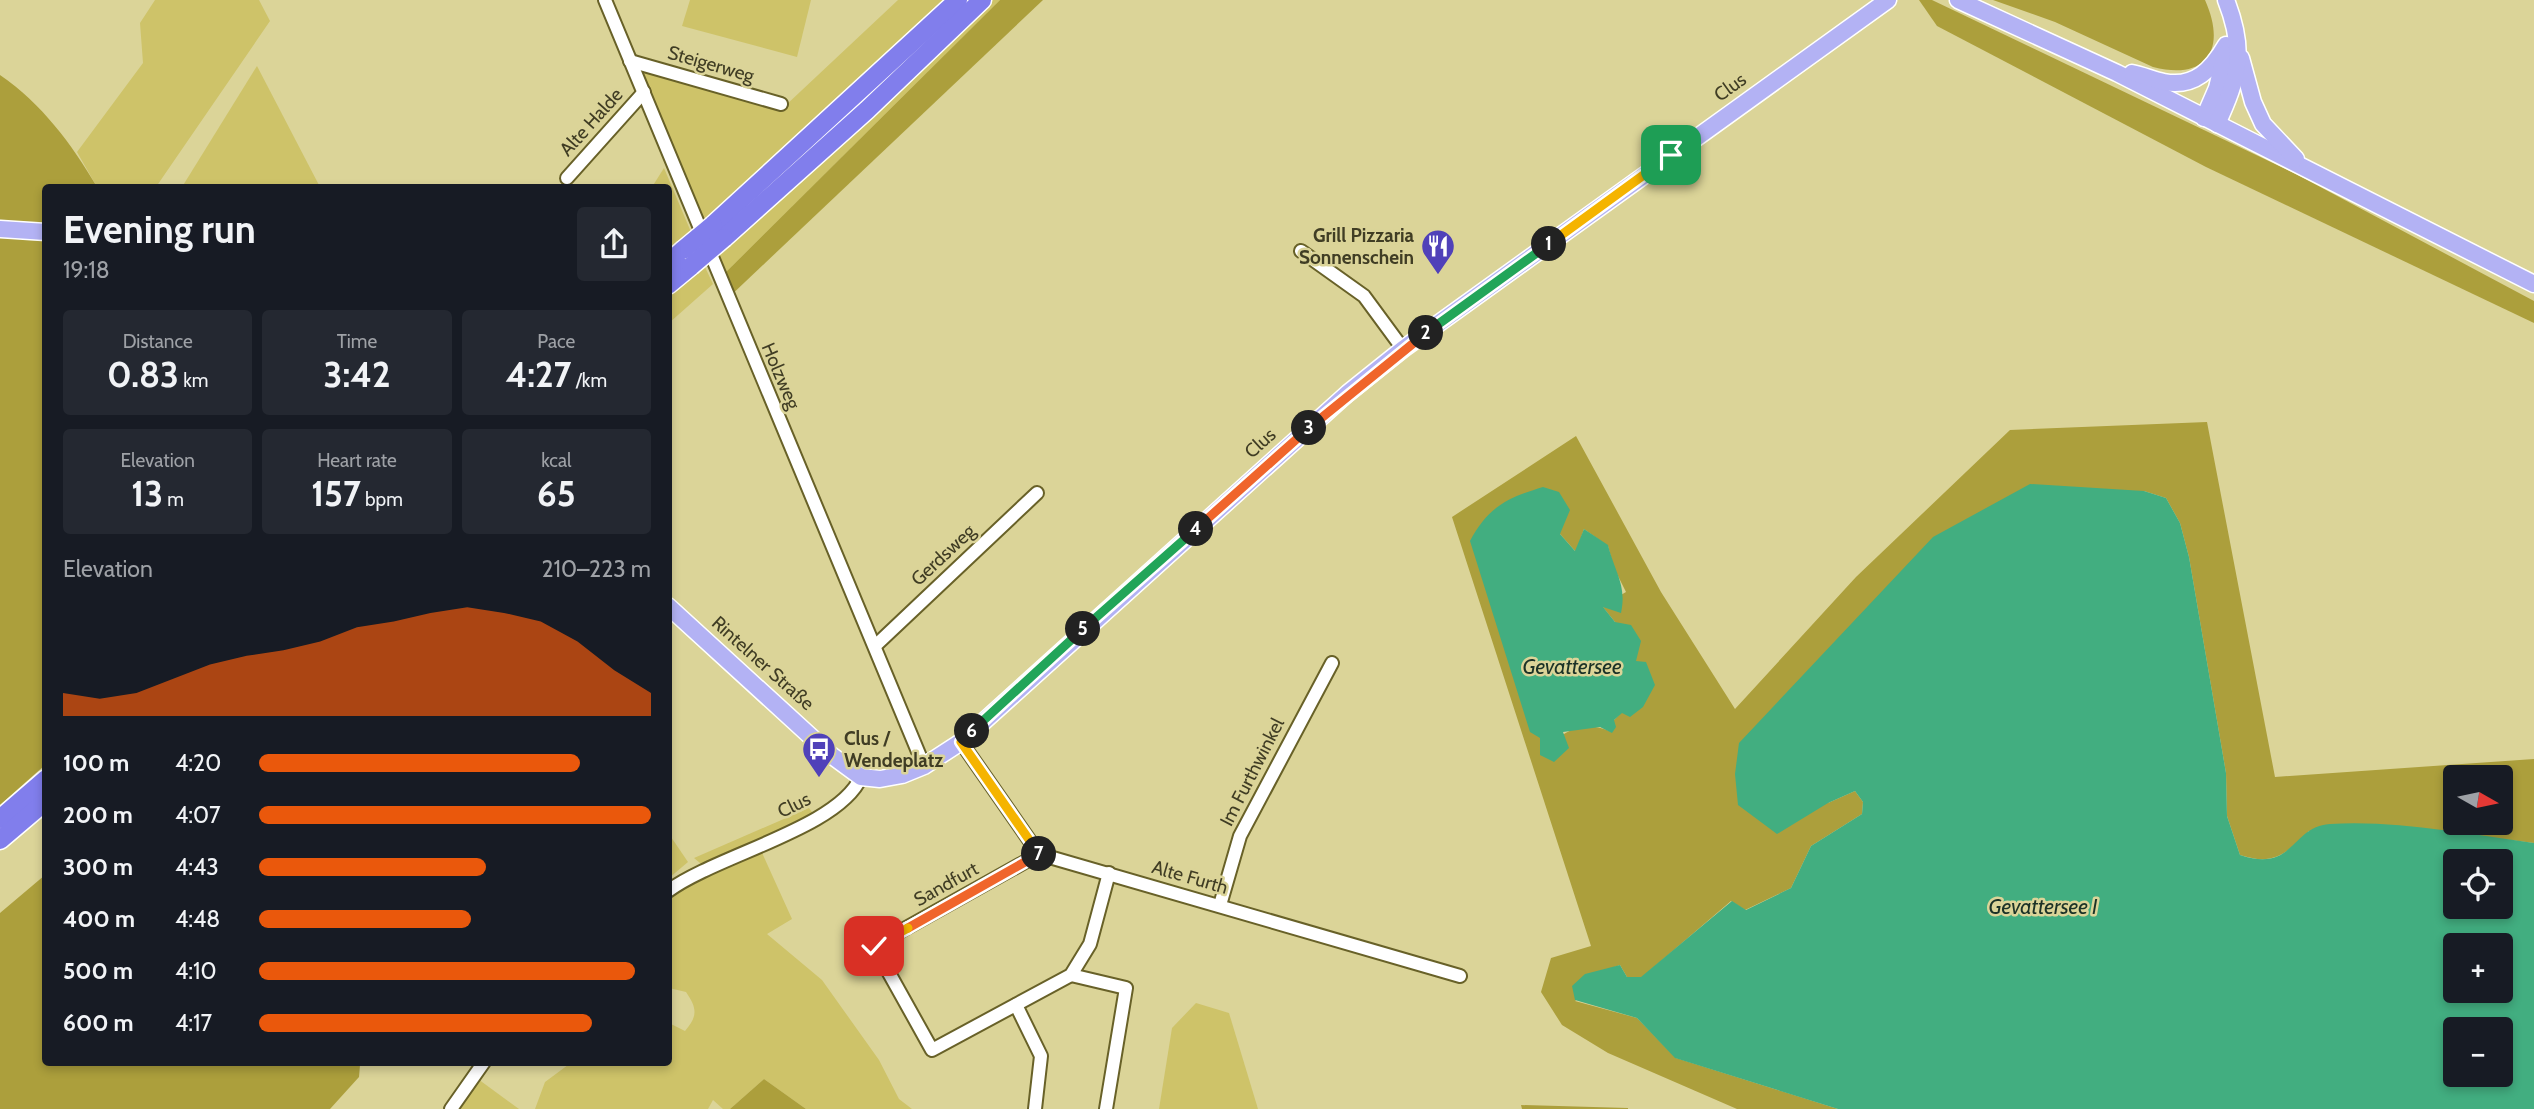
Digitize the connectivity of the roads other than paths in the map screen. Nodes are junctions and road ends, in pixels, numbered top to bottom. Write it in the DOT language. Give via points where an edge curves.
graph roads {
  1 [pos="605,0"];
  2 [pos="952,0"];
  3 [pos="958,0"];
  4 [pos="982,0"];
  5 [pos="1888,0"];
  6 [pos="1958,0"];
  7 [pos="2219,0"];
  8 [pos="2226,0"];
  9 [pos="942,16"];
  10 [pos="2226,45"];
  11 [pos="2240,56"];
  12 [pos="630,61"];
  13 [pos="2117,73"];
  14 [pos="644,92"];
  15 [pos="781,104"];
  16 [pos="2210,121"];
  17 [pos="2303,166"];
  18 [pos="567,178"];
  19 [pos="0,229"];
  20 [pos="42,232"];
  21 [pos="718,232"];
  22 [pos="1301,251"];
  23 [pos="687,258"];
  24 [pos="672,262"];
  25 [pos="672,279"];
  26 [pos="2534,284"];
  27 [pos="1403,349"];
  28 [pos="1037,492"];
  29 [pos="672,610"];
  30 [pos="875,646"];
  31 [pos="1332,663"];
  32 [pos="961,742"];
  33 [pos="924,766"];
  34 [pos="862,777"];
  35 [pos="42,782"];
  36 [pos="42,803"];
  37 [pos="0,819"];
  38 [pos="0,840"];
  39 [pos="1039,854"];
  40 [pos="1109,873"];
  41 [pos="672,888"];
  42 [pos="1220,905"];
  43 [pos="1071,975"];
  44 [pos="1460,976"];
  45 [pos="1016,1005"];
  46 [pos="481,1066"];
  47 [pos="451,1109"];
  48 [pos="1037,1109"];
  49 [pos="1106,1109"];
  1 -- 12 [label="street, Holzweg"];
  2 -- 9 [label="highway"];
  3 -- 9 [label="highway"];
  4 -- 21 [label="highway" via="867,110"];
  5 -- 27 [label="main road, Clus"];
  6 -- 13 [label="main road"];
  7 -- 10 [label="main road"];
  8 -- 11 [label="main road"];
  9 -- 21 [label="highway"];
  10 -- 13 [label="main road" via="2204,75 2186,82 2165,83"];
  10 -- 16 [label="main road"];
  11 -- 16 [label="main road" via="2230,95"];
  11 -- 17 [label="main road" via="2263,124"];
  12 -- 14 [label="street, Holzweg"];
  12 -- 15 [label="street, Steigerweg"];
  13 -- 16 [label="main road"];
  14 -- 18 [label="street, Alte Halde"];
  14 -- 30 [label="street, Holzweg"];
  16 -- 17 [label="main road"];
  17 -- 26 [label="main road"];
  19 -- 20 [label="main road"];
  21 -- 23 [label="highway, bridge"];
  22 -- 27 [label="street" via="1364,296"];
  23 -- 24 [label="highway"];
  23 -- 25 [label="highway"];
  27 -- 32 [label="main road, Clus" via="1348,393"];
  28 -- 30 [label="street, Gerdsweg"];
  29 -- 34 [label="main road, Rintelner Straße" via="831,755"];
  30 -- 33 [label="street, Holzweg"];
  31 -- 42 [label="street, Im Furthwinkel" via="1240,836"];
  32 -- 33 [label="main road, Clus"];
  32 -- 39 [label="street"];
  33 -- 34 [label="main road, Clus" via="880,779"];
  34 -- 41 [label="street, Clus" via="830,811"];
  35 -- 37 [label="highway"];
  36 -- 38 [label="highway"];
  39 -- 40 [label="street, Alte Furth"];
  39 -- 45 [label="street, Sandfurt" via="874,946 932,1050"];
  40 -- 42 [label="street, Alte Furth"];
  40 -- 43 [label="street, Sandfurt" via="1090,944"];
  42 -- 44 [label="street, Alte Furth"];
  43 -- 45 [label="street, Sandfurt"];
  43 -- 49 [label="street" via="1126,988"];
  45 -- 48 [label="street" via="1041,1056"];
  46 -- 47 [label="street"];
}
